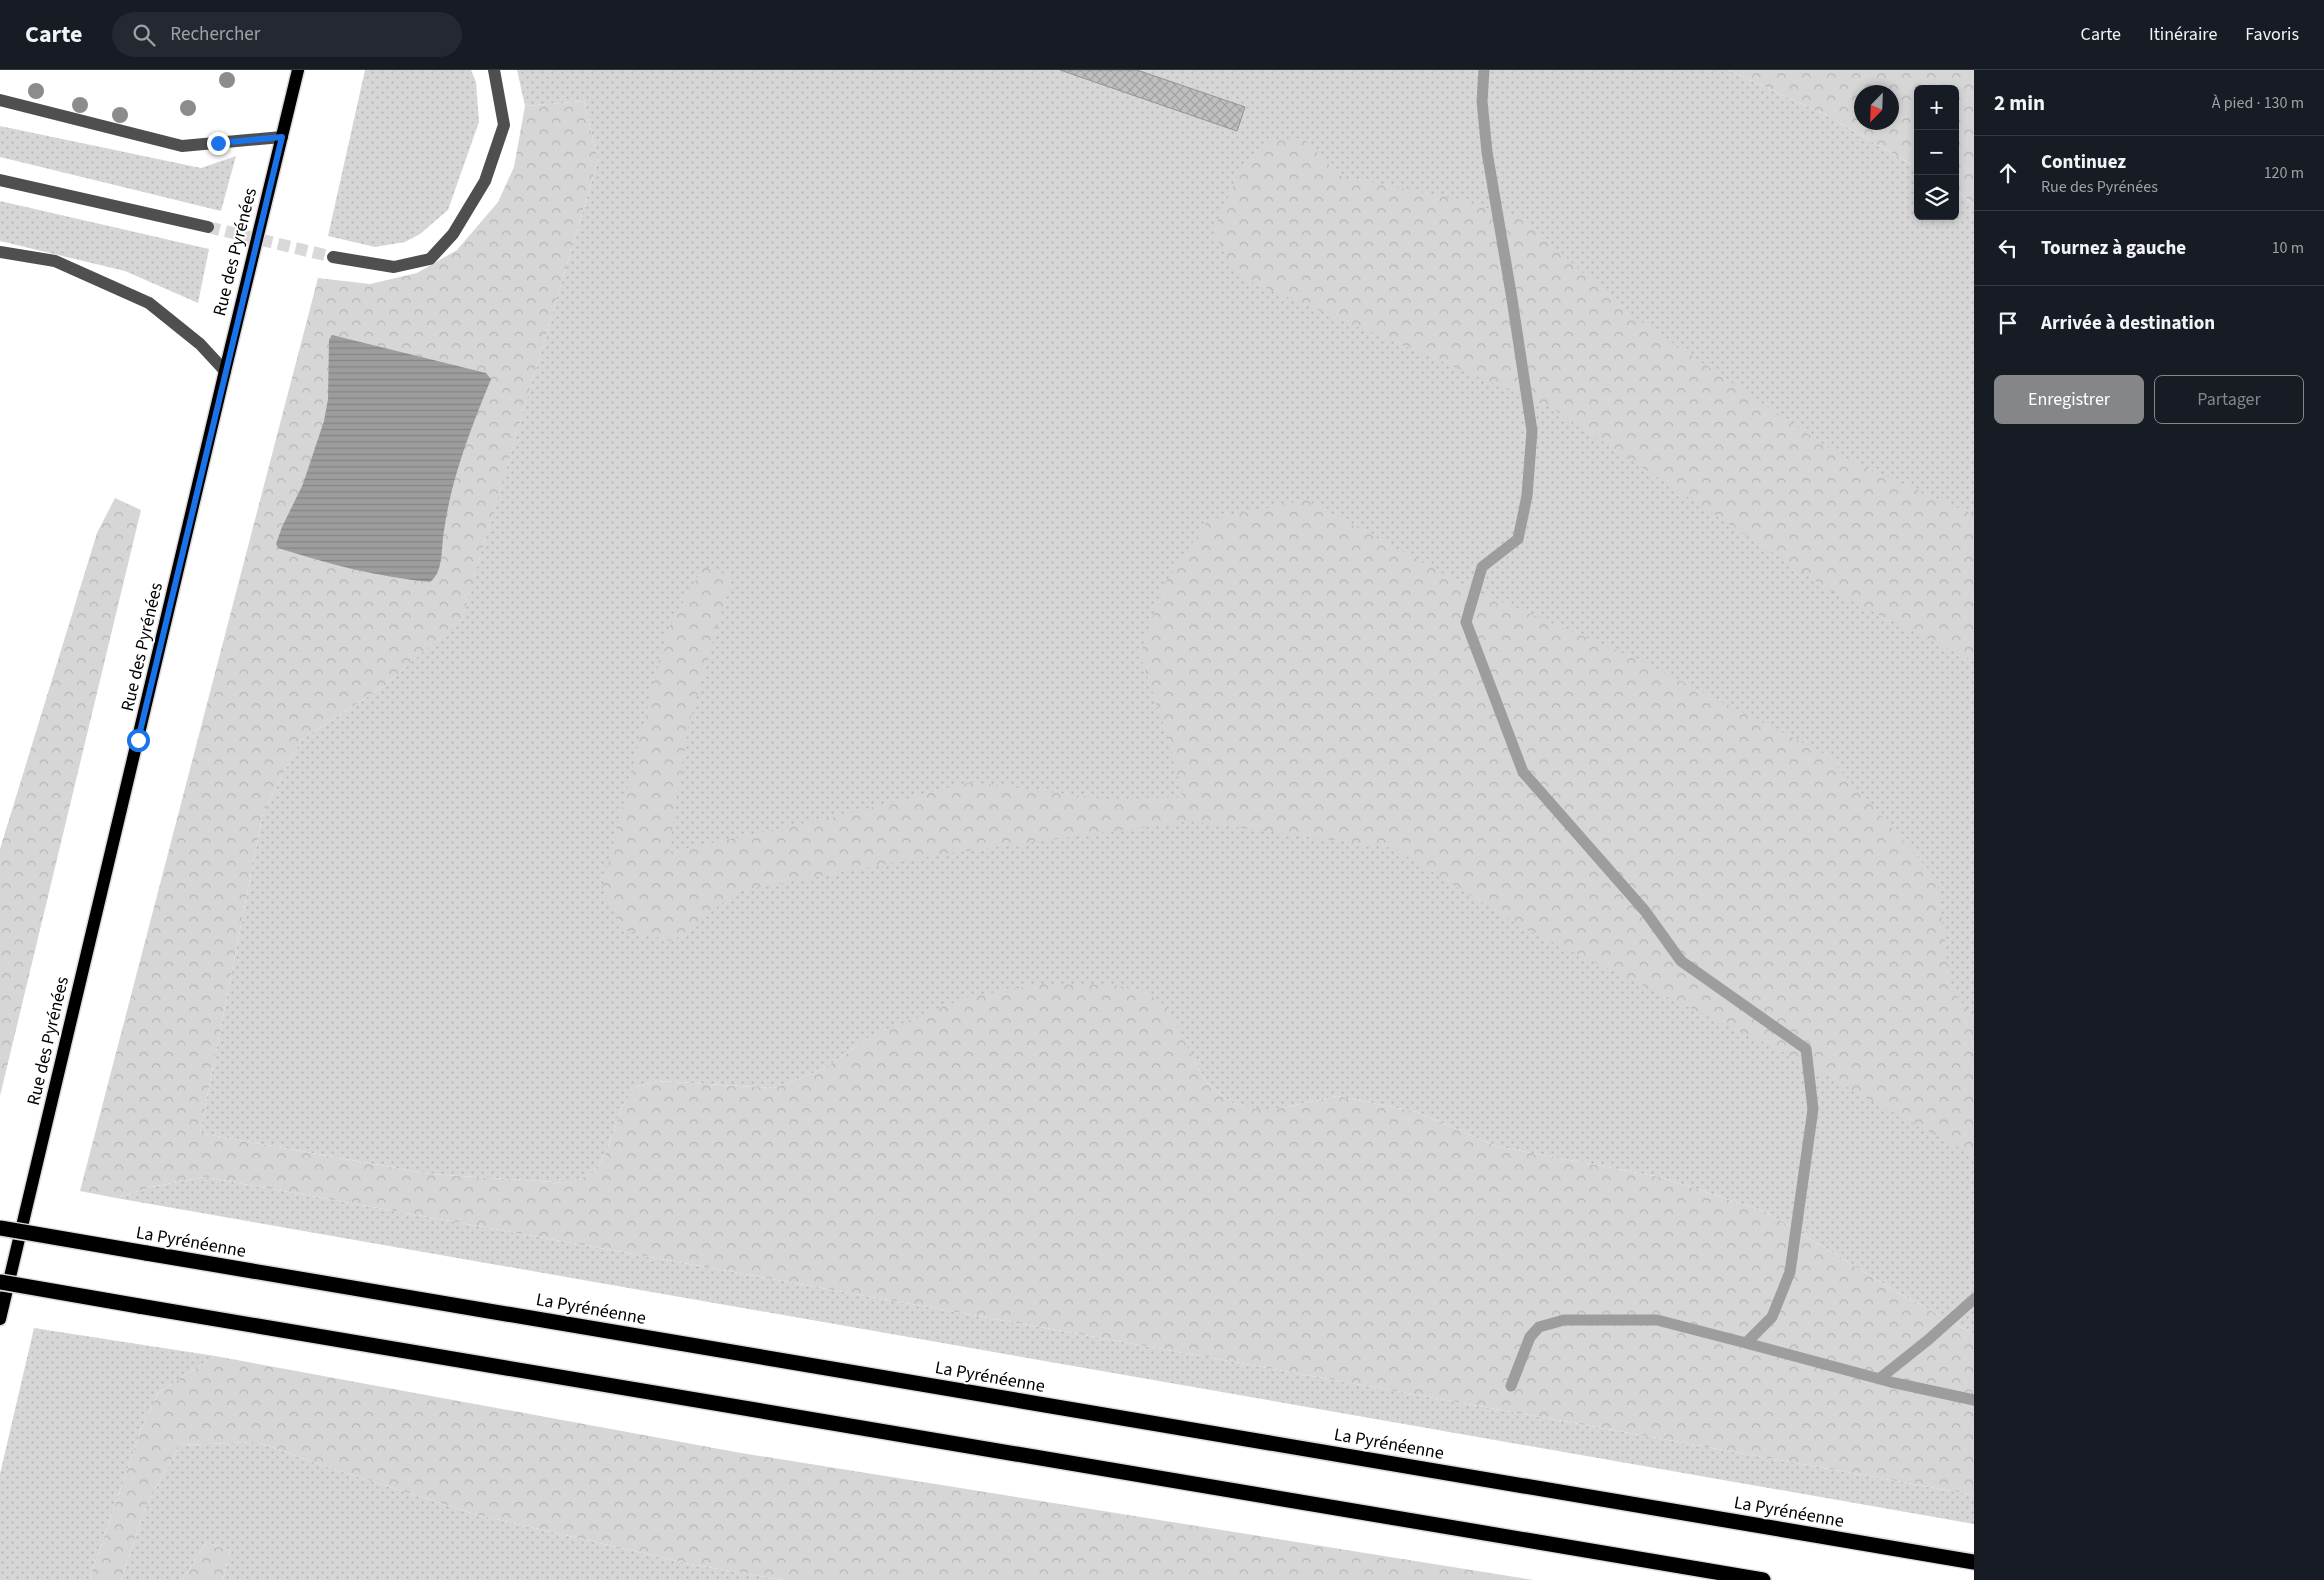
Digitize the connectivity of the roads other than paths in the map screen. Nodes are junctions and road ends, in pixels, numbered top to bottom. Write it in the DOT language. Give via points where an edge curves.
graph roads {
  1 [pos="298,70"];
  2 [pos="494,70"];
  3 [pos="0,100"];
  4 [pos="282,137"];
  5 [pos="0,180"];
  6 [pos="208,227"];
  7 [pos="0,252"];
  8 [pos="333,257"];
  9 [pos="224,371"];
  10 [pos="0,1228"];
  11 [pos="0,1282"];
  12 [pos="0,1319"];
  13 [pos="1974,1562"];
  14 [pos="1763,1580"];
  1 -- 4 [label="main road, Rue des Pyrénées"];
  2 -- 8 [label="lane" via="504,125 485,181 453,234 430,259 394,267"];
  3 -- 4 [label="lane" via="182,146"];
  4 -- 9 [label="main road, Rue des Pyrénées"];
  5 -- 6 [label="lane"];
  7 -- 9 [label="lane" via="55,261 149,303 200,344"];
  9 -- 12 [label="main road, Rue des Pyrénées"];
  10 -- 13 [label="highway, La Pyrénéenne, bridge"];
  11 -- 14 [label="highway, bridge"];
}
